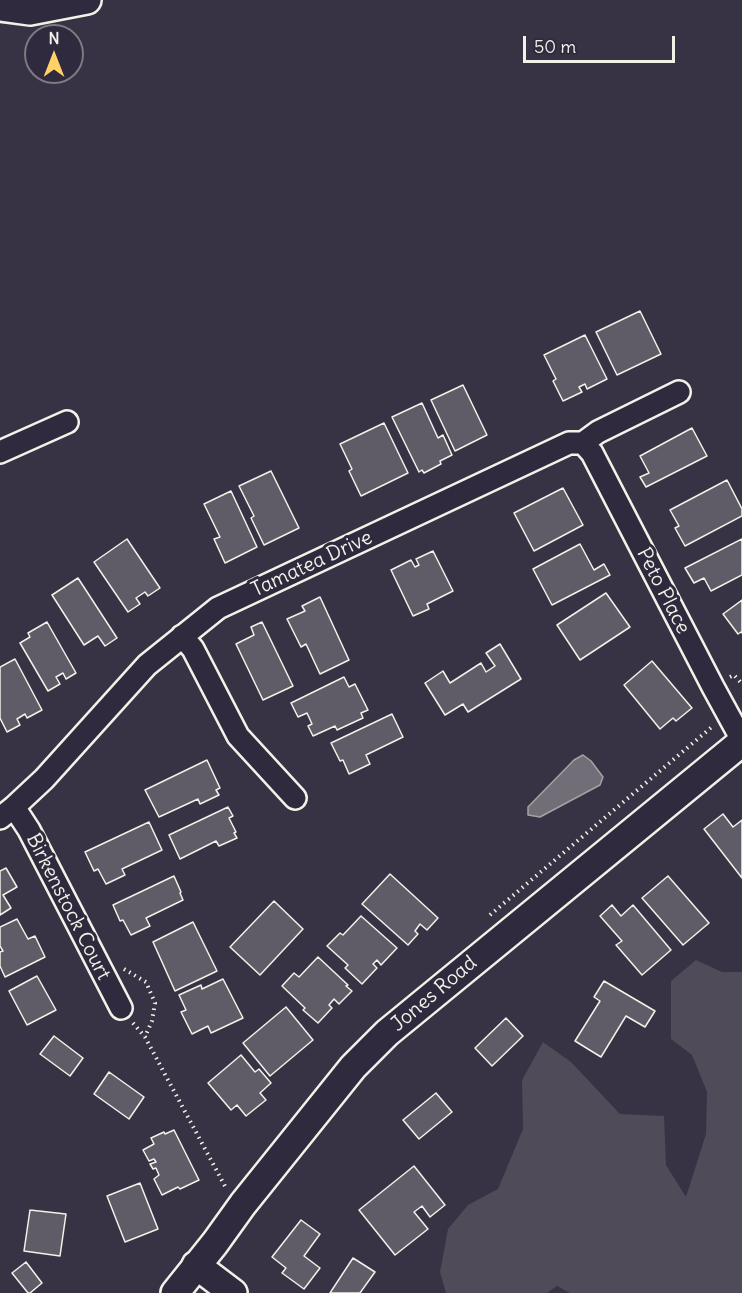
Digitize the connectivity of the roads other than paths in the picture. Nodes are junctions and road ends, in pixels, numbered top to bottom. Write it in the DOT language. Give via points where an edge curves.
graph roads {
  1 [pos="87,0"];
  2 [pos="0,7"];
  3 [pos="680,392"];
  4 [pos="67,422"];
  5 [pos="583,443"];
  6 [pos="0,452"];
  7 [pos="182,636"];
  8 [pos="738,744"];
  9 [pos="295,798"];
  10 [pos="7,812"];
  11 [pos="121,1008"];
  12 [pos="196,1266"];
  13 [pos="175,1293"];
  14 [pos="233,1293"];
  1 -- 2 [label="street" via="30,11"];
  3 -- 5 [label="street, Tamatea Drive"];
  4 -- 6 [label="street"];
  5 -- 7 [label="street, Tamatea Drive" via="569,443 218,608"];
  5 -- 8 [label="street, Peto Place" via="592,453 713,687"];
  7 -- 9 [label="street" via="193,649 238,736"];
  7 -- 10 [label="street, Tamatea Drive" via="147,665 44,779"];
  8 -- 12 [label="street, Jones Road" via="387,1033 353,1067"];
  10 -- 11 [label="street, Birkenstock Court" via="29,830"];
  12 -- 13 [label="street, Jones Road"];
  12 -- 14 [label="street"];
}
